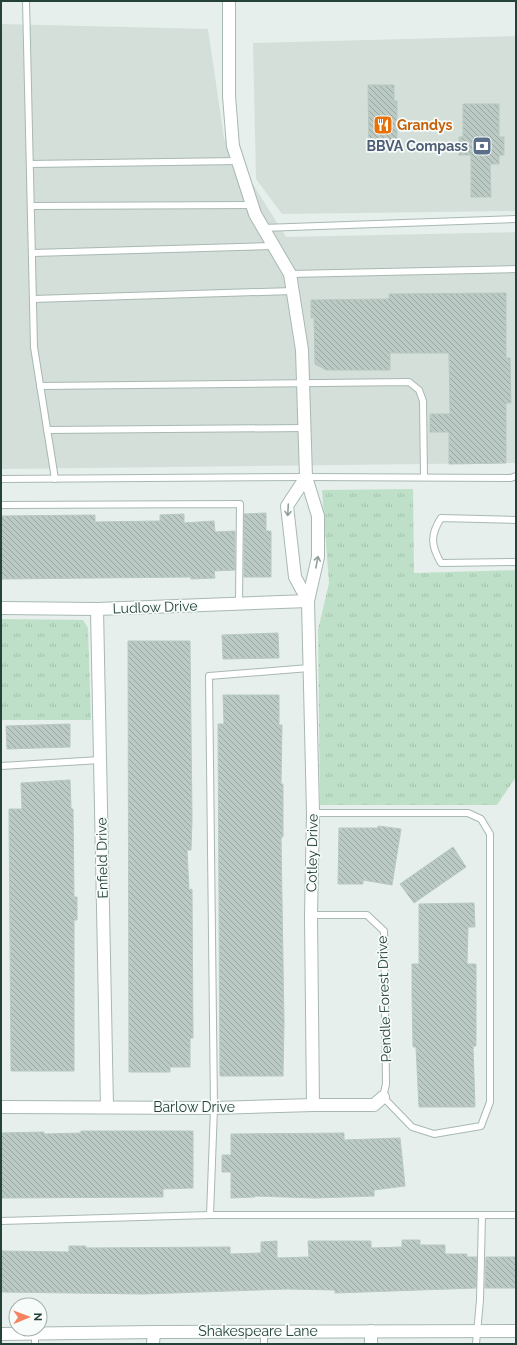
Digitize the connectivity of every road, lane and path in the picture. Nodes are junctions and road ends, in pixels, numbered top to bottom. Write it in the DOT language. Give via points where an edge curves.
graph roads {
  1 [pos="26,1"];
  2 [pos="229,1"];
  3 [pos="238,161"];
  4 [pos="30,164"];
  5 [pos="252,205"];
  6 [pos="32,206"];
  7 [pos="516,219"];
  8 [pos="263,228"];
  9 [pos="273,246"];
  10 [pos="32,253"];
  11 [pos="516,269"];
  12 [pos="290,274"];
  13 [pos="292,291"];
  14 [pos="33,299"];
  15 [pos="303,383"];
  16 [pos="40,386"];
  17 [pos="304,428"];
  18 [pos="47,430"];
  19 [pos="516,476"];
  20 [pos="306,477"];
  21 [pos="424,477"];
  22 [pos="1,479"];
  23 [pos="55,479"];
  24 [pos="1,505"];
  25 [pos="516,520"];
  26 [pos="516,562"];
  27 [pos="308,601"];
  28 [pos="239,604"];
  29 [pos="1,608"];
  30 [pos="97,610"];
  31 [pos="309,668"];
  32 [pos="100,760"];
  33 [pos="1,766"];
  34 [pos="313,813"];
  35 [pos="311,915"];
  36 [pos="383,1097"];
  37 [pos="313,1104"];
  38 [pos="1,1107"];
  39 [pos="107,1107"];
  40 [pos="214,1108"];
  41 [pos="210,1215"];
  42 [pos="482,1215"];
  43 [pos="516,1215"];
  44 [pos="1,1221"];
  45 [pos="264,1331"];
  46 [pos="371,1331"];
  47 [pos="476,1331"];
  48 [pos="516,1331"];
  49 [pos="154,1332"];
  50 [pos="1,1334"];
  51 [pos="35,1339"];
  52 [pos="153,1344"];
  53 [pos="264,1344"];
  54 [pos="371,1344"];
  55 [pos="476,1344"];
  1 -- 4 [label="lane"];
  2 -- 3 [label="street" via="228,96"];
  3 -- 4 [label="lane"];
  3 -- 5 [label="street"];
  4 -- 6 [label="lane"];
  5 -- 6 [label="lane"];
  5 -- 8 [label="street"];
  6 -- 10 [label="lane"];
  7 -- 8 [label="lane"];
  8 -- 9 [label="street"];
  9 -- 10 [label="lane"];
  9 -- 12 [label="street"];
  10 -- 14 [label="lane"];
  11 -- 12 [label="lane"];
  12 -- 13 [label="street"];
  13 -- 14 [label="lane"];
  13 -- 15 [label="street" via="302,350"];
  14 -- 16 [label="lane" via="34,347"];
  15 -- 16 [label="lane"];
  15 -- 17 [label="street"];
  15 -- 21 [label="lane" via="409,382 419,390 423,401"];
  16 -- 18 [label="lane"];
  17 -- 18 [label="lane"];
  17 -- 20 [label="street"];
  18 -- 23 [label="lane"];
  19 -- 21 [label="lane"];
  20 -- 21 [label="lane"];
  20 -- 23 [label="lane"];
  27 -- 20 [label="street, Cotley Drive, one-way" via="318,557 318,516"];
  20 -- 27 [label="street, Cotley Drive, one-way" via="287,506 295,577"];
  22 -- 23 [label="lane"];
  24 -- 28 [label="lane" via="240,504"];
  25 -- 26 [label="lane" via="441,518 433,530 434,551 441,563"];
  27 -- 28 [label="street, Ludlow Drive"];
  27 -- 31 [label="street, Cotley Drive"];
  28 -- 30 [label="street, Ludlow Drive"];
  29 -- 30 [label="street, Ludlow Drive"];
  30 -- 32 [label="street, Enfield Drive"];
  31 -- 34 [label="street, Cotley Drive"];
  31 -- 40 [label="lane" via="209,676"];
  32 -- 33 [label="lane"];
  32 -- 39 [label="street, Enfield Drive"];
  34 -- 35 [label="street, Cotley Drive"];
  34 -- 36 [label="lane" via="468,813 481,819 490,834 490,1102 481,1126 434,1134 412,1127"];
  35 -- 36 [label="lane, Pendle Forest Drive" via="367,915 384,931 386,1084"];
  35 -- 37 [label="street, Cotley Drive"];
  36 -- 37 [label="street, Barlow Drive" via="374,1105"];
  37 -- 40 [label="street, Barlow Drive"];
  38 -- 39 [label="street, Barlow Drive"];
  39 -- 40 [label="street, Barlow Drive"];
  40 -- 41 [label="lane"];
  41 -- 42 [label="lane"];
  41 -- 44 [label="lane"];
  42 -- 43 [label="lane"];
  42 -- 47 [label="lane" via="480,1300"];
  45 -- 46 [label="street, Shakespeare Lane"];
  45 -- 49 [label="street, Shakespeare Lane"];
  45 -- 53 [label="lane"];
  46 -- 47 [label="street, Shakespeare Lane"];
  46 -- 54 [label="street"];
  47 -- 48 [label="street, Shakespeare Lane"];
  47 -- 55 [label="lane"];
  49 -- 51 [label="street, Shakespeare Lane"];
  49 -- 52 [label="street"];
  50 -- 51 [label="street, Shakespeare Lane"];
}
